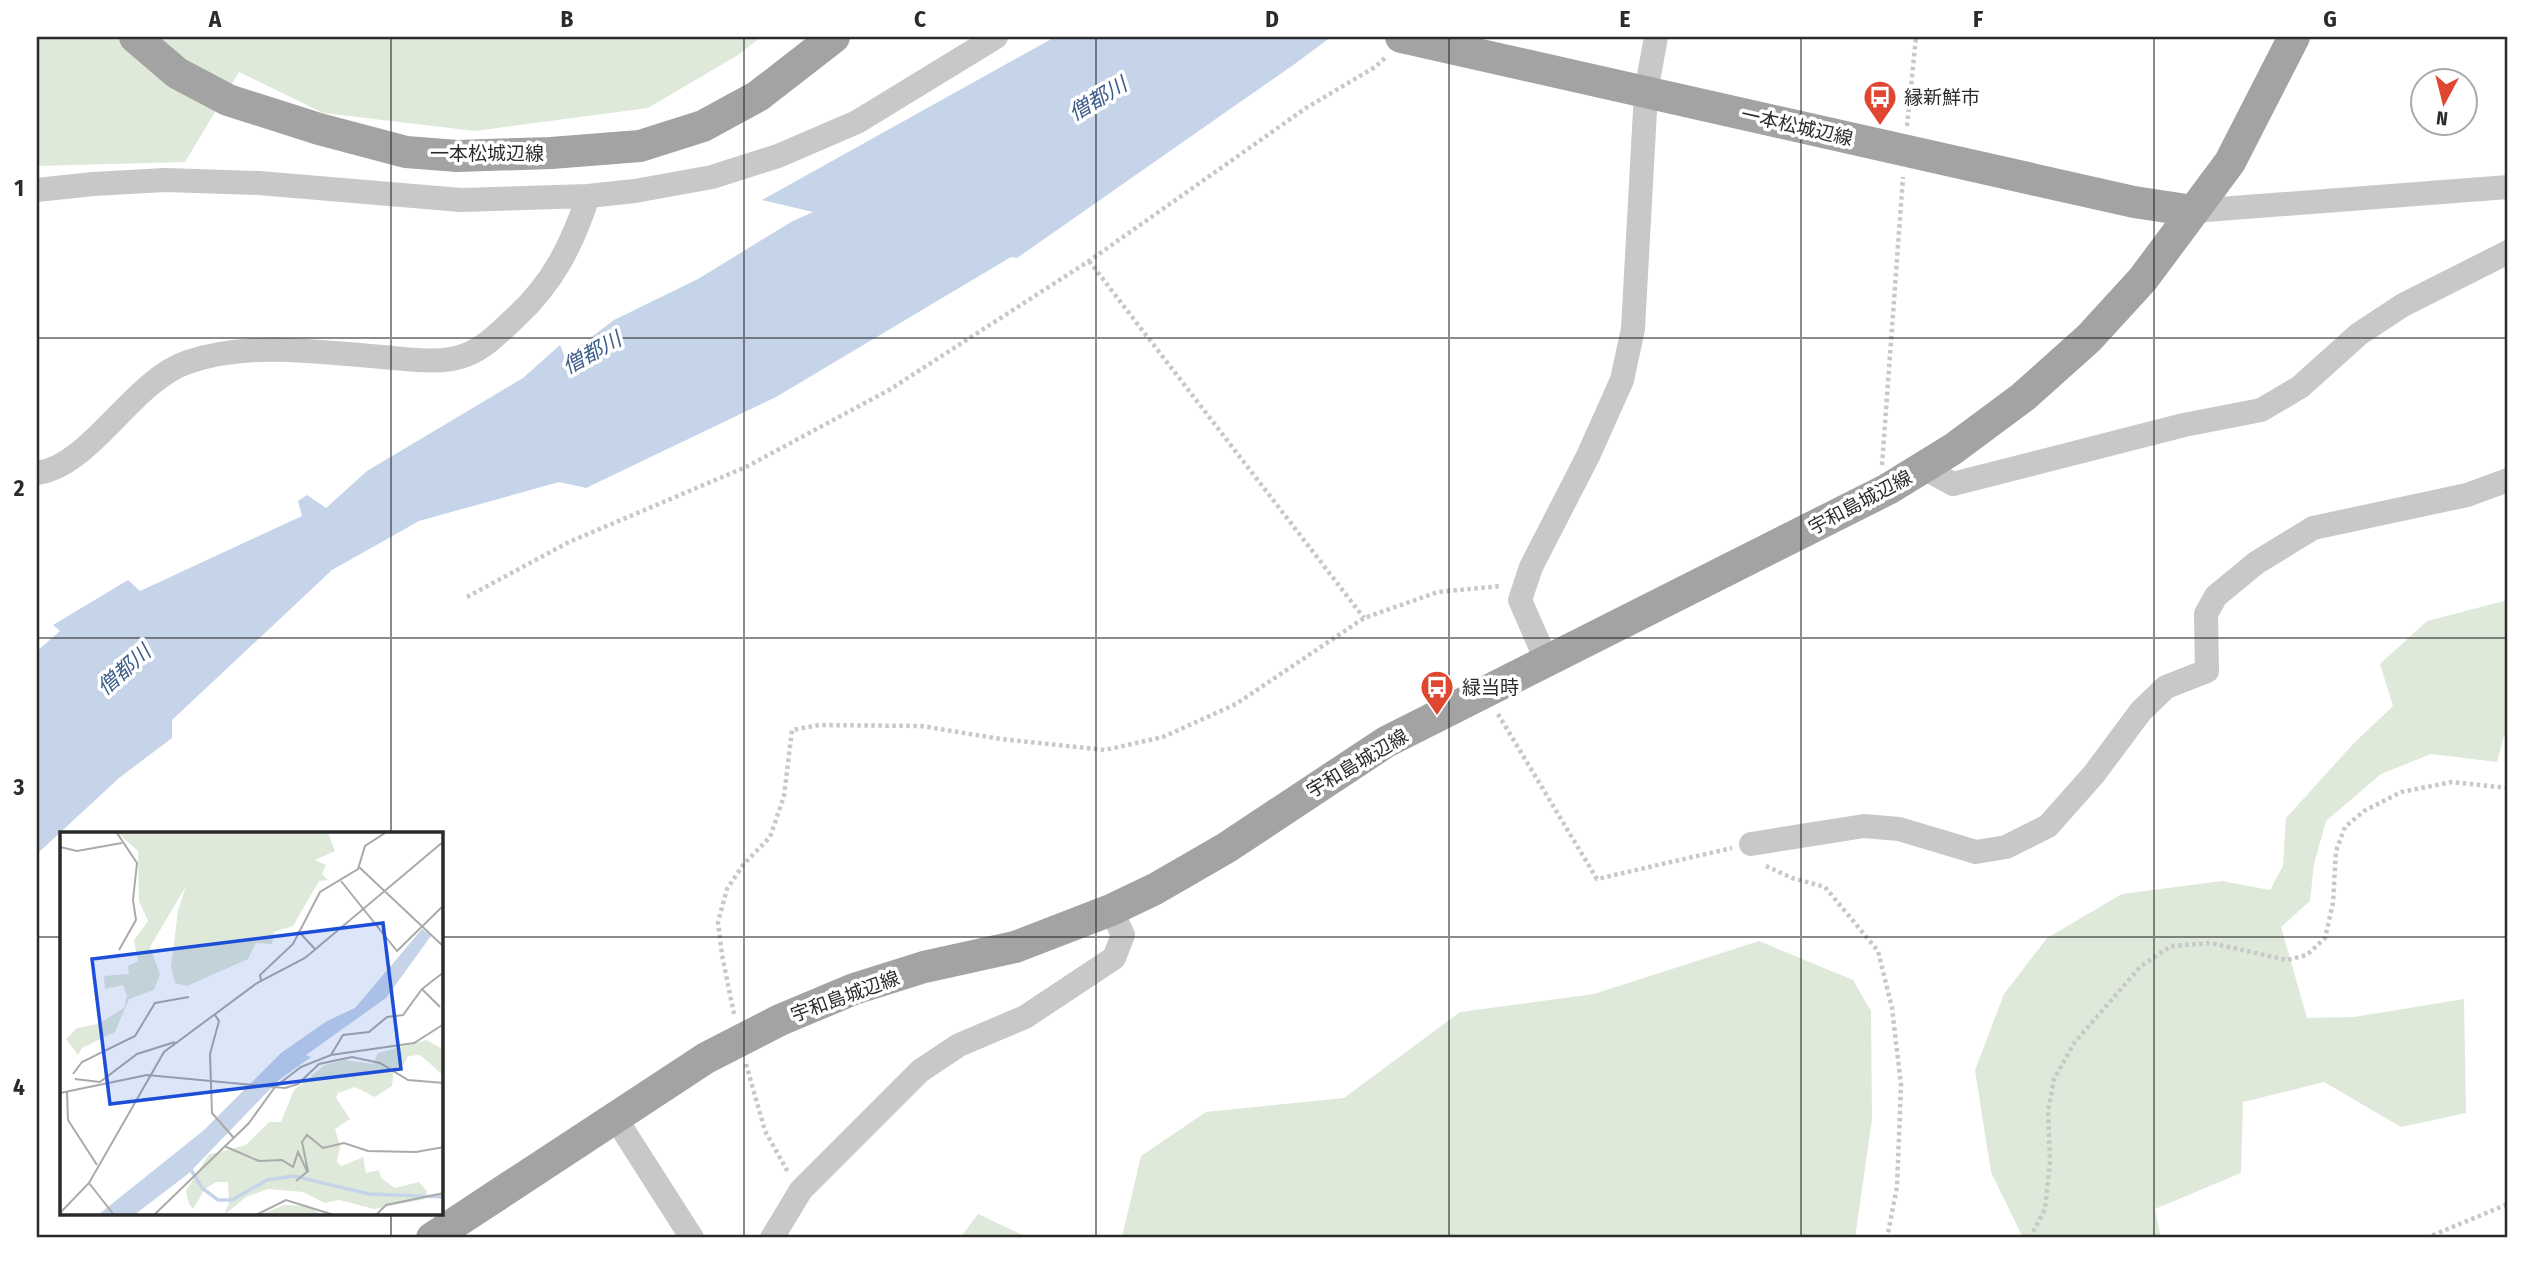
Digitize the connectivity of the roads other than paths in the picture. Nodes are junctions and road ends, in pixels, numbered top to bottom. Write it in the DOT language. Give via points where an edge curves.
graph roads {
  1 [pos="135,37"];
  2 [pos="835,37"];
  3 [pos="996,37"];
  4 [pos="1656,37"];
  5 [pos="2294,37"];
  6 [pos="1405,38"];
  7 [pos="1646,92"];
  8 [pos="2508,187"];
  9 [pos="37,190"];
  10 [pos="588,196"];
  11 [pos="2193,211"];
  12 [pos="2508,252"];
  13 [pos="1924,468"];
  14 [pos="37,473"];
  15 [pos="2508,480"];
  16 [pos="1546,662"];
  17 [pos="1751,844"];
  18 [pos="1111,910"];
  19 [pos="616,1119"];
  20 [pos="432,1238"];
  21 [pos="692,1238"];
  22 [pos="772,1238"];
  1 -- 2 [label="main road, 一本松城辺線" via="177,73 228,100 406,152 457,156 640,146 704,126 758,96"];
  3 -- 10 [label="street" via="858,122 778,156 712,177"];
  4 -- 7 [label="street"];
  5 -- 11 [label="main road, 宇和島城辺線" via="2230,162"];
  6 -- 7 [label="main road, 一本松城辺線"];
  7 -- 11 [label="main road, 一本松城辺線" via="2134,202"];
  7 -- 16 [label="street" via="1633,329 1622,380 1531,567 1520,600"];
  8 -- 11 [label="street"];
  9 -- 10 [label="street" via="165,180 461,200"];
  10 -- 14 [label="street" via="564,259 531,303 488,342 465,355 433,361 279,349 186,362 159,377 65,464"];
  11 -- 13 [label="main road, 宇和島城辺線" via="2143,279 2089,338 2023,397"];
  12 -- 13 [label="street" via="2403,305 2359,334 2300,387 2261,410 1953,484"];
  13 -- 16 [label="main road, 宇和島城辺線"];
  15 -- 17 [label="street" via="2467,495 2313,528 2256,563 2216,596 2206,614 2207,671 2166,687 2141,711 2048,826 2006,847 1976,852 1899,830 1864,826"];
  16 -- 18 [label="main road, 宇和島城辺線" via="1386,742 1226,848"];
  18 -- 19 [label="main road, 宇和島城辺線" via="1015,947 853,989 706,1058"];
  18 -- 22 [label="street" via="1123,935 1114,958 1025,1017 959,1045 920,1071 801,1190"];
  19 -- 20 [label="main road, 宇和島城辺線"];
  19 -- 21 [label="street"];
}
